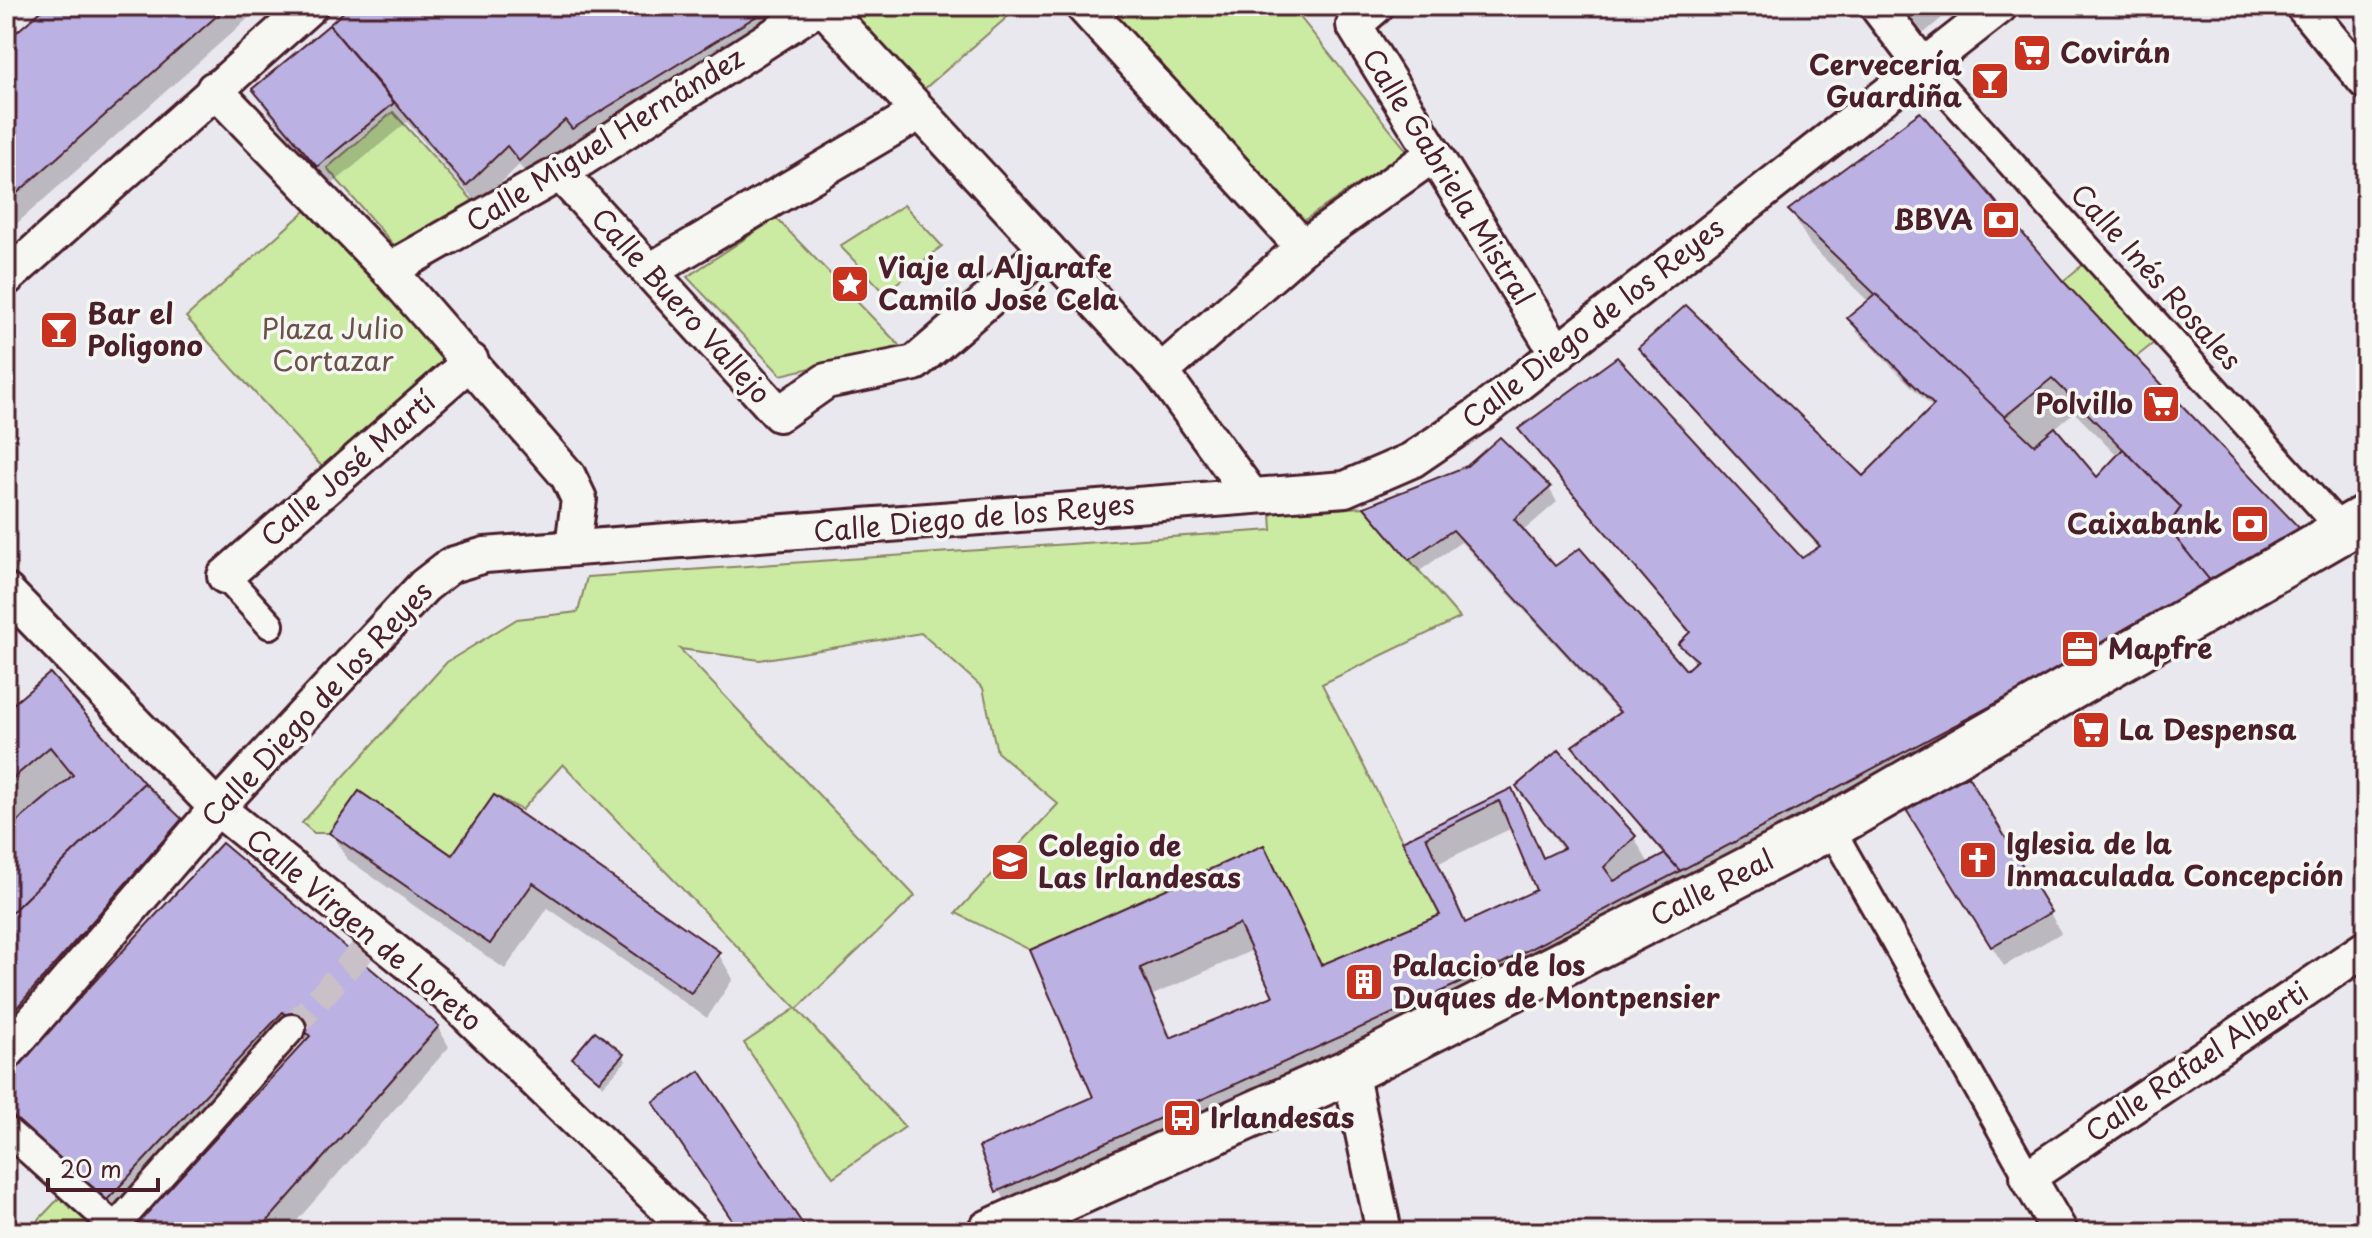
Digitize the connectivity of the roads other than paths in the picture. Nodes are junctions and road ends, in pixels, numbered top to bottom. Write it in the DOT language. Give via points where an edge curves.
graph roads {
  1 [pos="310,6"];
  2 [pos="821,6"];
  3 [pos="1083,6"];
  4 [pos="1376,6"];
  5 [pos="1877,6"];
  6 [pos="2000,6"];
  7 [pos="2303,6"];
  8 [pos="1922,65"];
  9 [pos="2366,82"];
  10 [pos="214,89"];
  11 [pos="918,113"];
  12 [pos="1434,154"];
  13 [pos="560,173"];
  14 [pos="1303,247"];
  15 [pos="1047,249"];
  16 [pos="389,270"];
  17 [pos="650,271"];
  18 [pos="6,278"];
  19 [pos="1558,354"];
  20 [pos="471,361"];
  21 [pos="1161,372"];
  22 [pos="1250,494"];
  23 [pos="2354,524"];
  24 [pos="573,547"];
  25 [pos="225,576"];
  26 [pos="6,591"];
  27 [pos="270,625"];
  28 [pos="217,808"];
  29 [pos="1830,827"];
  30 [pos="2366,948"];
  31 [pos="292,1028"];
  32 [pos="6,1053"];
  33 [pos="1350,1071"];
  34 [pos="6,1130"];
  35 [pos="2028,1177"];
  36 [pos="692,1232"];
  37 [pos="990,1232"];
  38 [pos="1384,1232"];
  39 [pos="2060,1232"];
  1 -- 10 [label="street"];
  2 -- 11 [label="street"];
  2 -- 13 [label="street, Calle Miguel Hernández"];
  3 -- 14 [label="street"];
  4 -- 12 [label="street, Calle Gabriela Mistral" via="1354,25"];
  5 -- 8 [label="street"];
  6 -- 8 [label="street, Calle Diego de los Reyes"];
  7 -- 9 [label="street"];
  8 -- 19 [label="street, Calle Diego de los Reyes"];
  8 -- 23 [label="street, Calle Inés Rosales"];
  10 -- 16 [label="street"];
  10 -- 18 [label="street"];
  11 -- 15 [label="street"];
  11 -- 17 [label="street"];
  12 -- 14 [label="street"];
  12 -- 19 [label="street, Calle Gabriela Mistral"];
  13 -- 16 [label="street, Calle Miguel Hernández"];
  13 -- 17 [label="street, Calle Buero Vallejo"];
  14 -- 21 [label="street"];
  15 -- 17 [label="street, Calle Buero Vallejo" via="915,363 826,381 779,414"];
  15 -- 21 [label="street"];
  16 -- 20 [label="street"];
  19 -- 22 [label="street, Calle Diego de los Reyes" via="1412,460 1345,489"];
  20 -- 24 [label="street" via="568,476 579,499"];
  20 -- 25 [label="street, Calle José Martí"];
  21 -- 22 [label="street"];
  22 -- 24 [label="street, Calle Diego de los Reyes" via="988,519"];
  23 -- 29 [label="main road, Calle Real"];
  24 -- 28 [label="street, Calle Diego de los Reyes" via="485,555 451,565 413,597"];
  25 -- 27 [label="street"];
  26 -- 28 [label="street, Calle Virgen de Loreto"];
  28 -- 32 [label="street, Calle Diego de los Reyes"];
  28 -- 36 [label="street, Calle Virgen de Loreto" via="440,988"];
  29 -- 33 [label="main road, Calle Real"];
  29 -- 35 [label="street"];
  30 -- 35 [label="street, Calle Rafael Alberti"];
  31 -- 34 [label="street" via="115,1227"];
  33 -- 37 [label="main road, Calle Real"];
  33 -- 38 [label="street"];
  35 -- 39 [label="street"];
}
